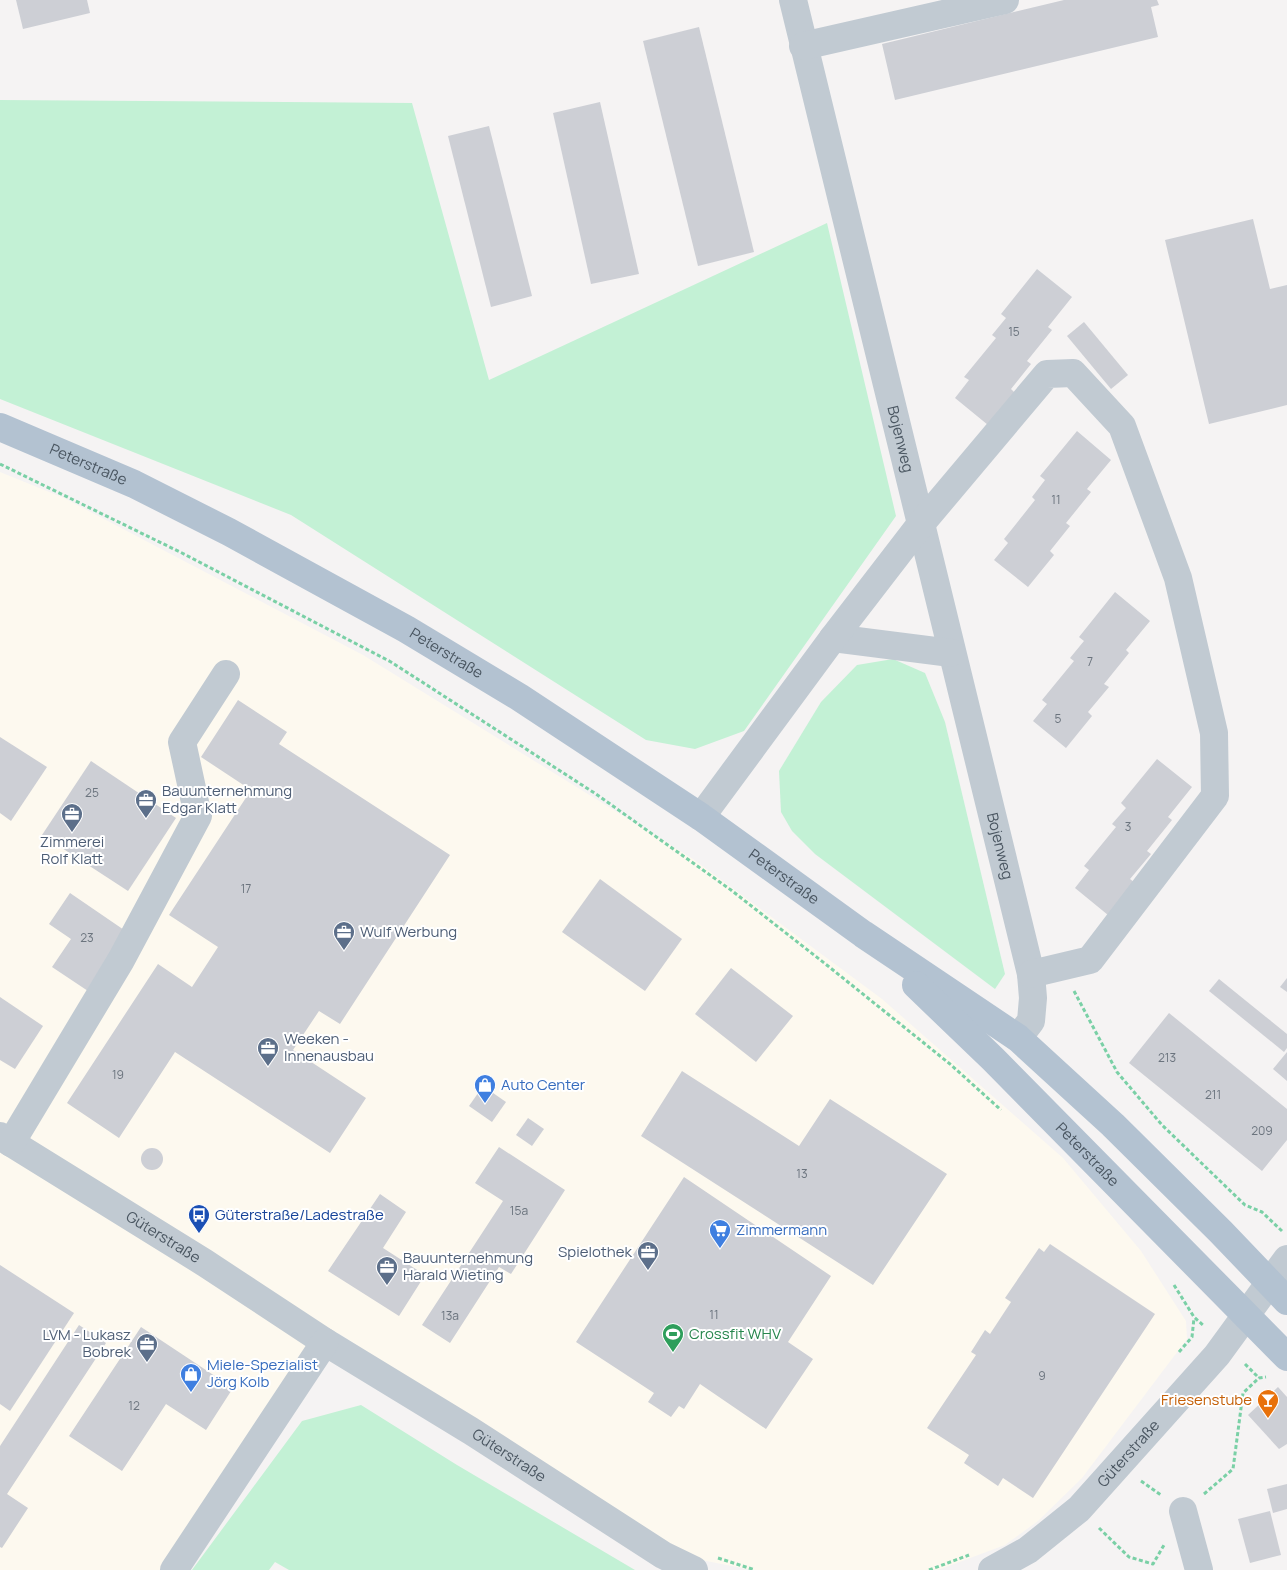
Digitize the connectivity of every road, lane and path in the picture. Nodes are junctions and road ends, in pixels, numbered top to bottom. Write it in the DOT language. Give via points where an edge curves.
graph roads {
  1 [pos="793,0"];
  2 [pos="1005,0"];
  3 [pos="803,46"];
  4 [pos="0,427"];
  5 [pos="0,464"];
  6 [pos="920,525"];
  7 [pos="833,638"];
  8 [pos="951,653"];
  9 [pos="226,674"];
  10 [pos="702,818"];
  11 [pos="863,934"];
  12 [pos="1031,974"];
  13 [pos="1071,987"];
  14 [pos="1018,1038"];
  15 [pos="1006,1115"];
  16 [pos="5,1140"];
  17 [pos="1287,1236"];
  18 [pos="1287,1260"];
  19 [pos="1278,1292"];
  20 [pos="1246,1314"];
  21 [pos="1194,1318"];
  22 [pos="325,1342"];
  23 [pos="1287,1357"];
  24 [pos="1173,1359"];
  25 [pos="1268,1377"];
  26 [pos="1121,1463"];
  27 [pos="1079,1509"];
  28 [pos="1183,1511"];
  29 [pos="982,1562"];
  30 [pos="174,1570"];
  31 [pos="694,1570"];
  32 [pos="929,1570"];
  33 [pos="1199,1570"];
  1 -- 3 [label="street, Bojenweg"];
  2 -- 3 [label="street"];
  3 -- 6 [label="street, Bojenweg"];
  4 -- 10 [label="main road, Peterstraße" via="134,484 406,629 519,697"];
  5 -- 15 [label="path" via="182,552 391,662 596,794 731,890 950,1064"];
  6 -- 7 [label="street"];
  6 -- 8 [label="street, Bojenweg"];
  6 -- 12 [label="street" via="1047,374 1073,373 1122,426 1178,578 1214,733 1214,796 1090,960"];
  7 -- 8 [label="street"];
  7 -- 10 [label="street"];
  8 -- 12 [label="street, Bojenweg"];
  9 -- 16 [label="street" via="182,742 198,816 121,960"];
  10 -- 11 [label="main road, Peterstraße"];
  11 -- 14 [label="main road, Peterstraße"];
  11 -- 20 [label="main road, Peterstraße" via="993,1059"];
  12 -- 14 [label="street, Bojenweg" via="1032,1021"];
  13 -- 17 [label="path" via="1118,1072 1162,1126 1245,1205 1262,1212"];
  14 -- 19 [label="main road, Peterstraße" via="1113,1125"];
  16 -- 22 [label="street, Güterstraße"];
  18 -- 19 [label="street, Güterstraße"];
  19 -- 20 [label="street, Güterstraße"];
  20 -- 23 [label="main road, Peterstraße"];
  20 -- 26 [label="street, Güterstraße" via="1217,1355"];
  21 -- 24 [label="path" via="1192,1337"];
  22 -- 30 [label="street"];
  22 -- 31 [label="street, Güterstraße" via="471,1431 663,1556"];
  25 -- 28 [label="path" via="1259,1378 1243,1393 1233,1469"];
  26 -- 27 [label="street, Güterstraße"];
  26 -- 28 [label="path"];
  27 -- 28 [label="path" via="1129,1557 1153,1564"];
  27 -- 29 [label="street, Güterstraße" via="1028,1550"];
  28 -- 33 [label="street"];
  29 -- 32 [label="path"];
}
